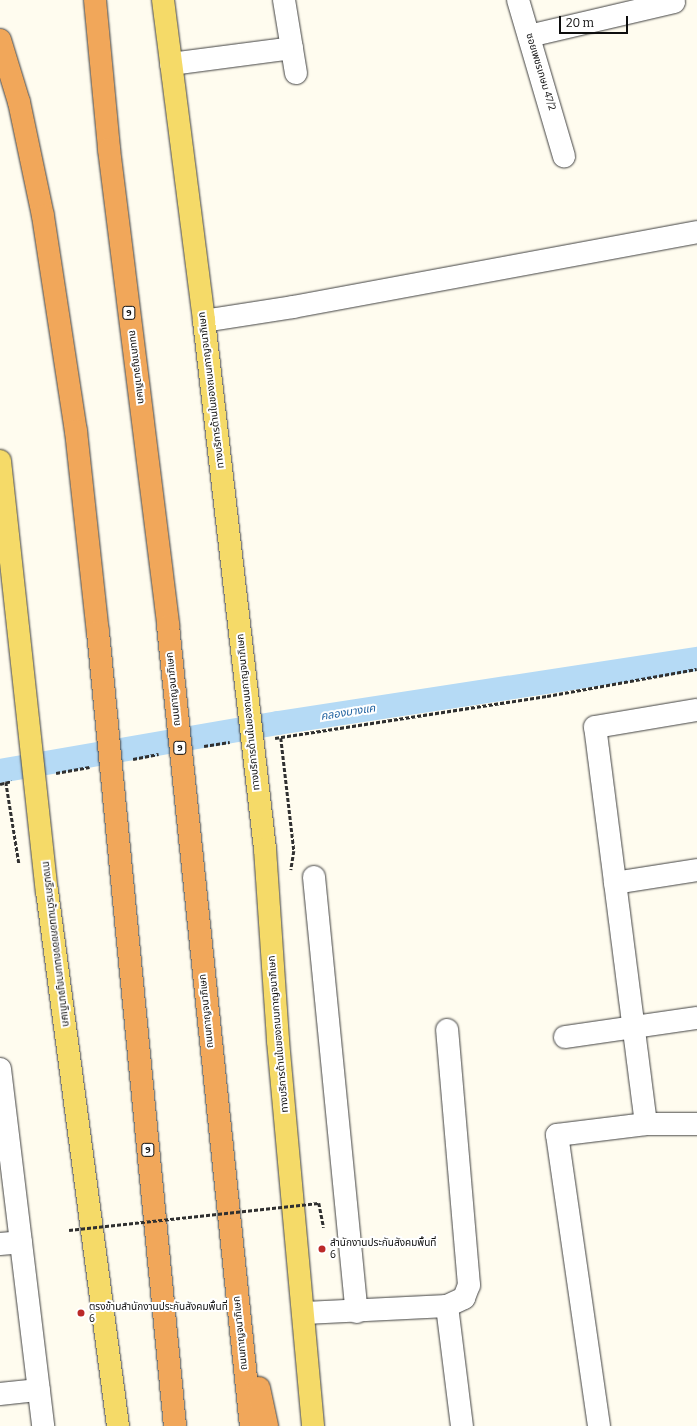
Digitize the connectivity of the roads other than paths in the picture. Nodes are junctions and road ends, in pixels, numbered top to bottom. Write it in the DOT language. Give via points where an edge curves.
graph roads {
  1 [pos="95,0"];
  2 [pos="163,0"];
  3 [pos="284,0"];
  4 [pos="518,0"];
  5 [pos="674,2"];
  6 [pos="529,36"];
  7 [pos="0,40"];
  8 [pos="292,48"];
  9 [pos="171,64"];
  10 [pos="296,73"];
  11 [pos="563,150"];
  12 [pos="697,232"];
  13 [pos="204,321"];
  14 [pos="0,461"];
  15 [pos="697,710"];
  16 [pos="697,870"];
  17 [pos="314,877"];
  18 [pos="615,883"];
  19 [pos="697,1018"];
  20 [pos="633,1027"];
  21 [pos="447,1030"];
  22 [pos="565,1037"];
  23 [pos="0,1069"];
  24 [pos="1,1092"];
  25 [pos="646,1124"];
  26 [pos="697,1124"];
  27 [pos="10,1243"];
  28 [pos="234,1268"];
  29 [pos="447,1306"];
  30 [pos="357,1312"];
  31 [pos="305,1313"];
  32 [pos="39,1390"];
  33 [pos="0,1394"];
  34 [pos="43,1426"];
  35 [pos="118,1426"];
  36 [pos="174,1426"];
  37 [pos="251,1426"];
  38 [pos="267,1426"];
  39 [pos="313,1426"];
  40 [pos="462,1426"];
  41 [pos="600,1426"];
  1 -- 28 [label="highway, ถนนกาญจนาภิเษก / 9" via="109,149 168,626"];
  2 -- 9 [label="main road, ทางบริการด้านในของถนนกาญจนาภิเษก"];
  3 -- 8 [label="street"];
  4 -- 6 [label="street, ซอยเพชรเกษม 47/2"];
  5 -- 6 [label="street"];
  6 -- 11 [label="street, ซอยเพชรเกษม 47/2"];
  7 -- 36 [label="highway, 9" via="19,102 44,216 76,431 98,632"];
  8 -- 9 [label="street"];
  8 -- 10 [label="street"];
  9 -- 13 [label="main road, ทางบริการด้านในของถนนกาญจนาภิเษก"];
  12 -- 13 [label="street" via="301,306"];
  13 -- 31 [label="main road, ทางบริการด้านในของถนนกาญจนาภิเษก" via="264,849 278,1041"];
  14 -- 35 [label="main road, ทางบริการด้านนอกของถนนกาญจนาภิเษก" via="47,891"];
  15 -- 18 [label="street" via="595,727"];
  16 -- 18 [label="street"];
  17 -- 30 [label="street"];
  18 -- 20 [label="street"];
  19 -- 20 [label="street"];
  20 -- 22 [label="street"];
  20 -- 25 [label="street"];
  21 -- 29 [label="street" via="469,1284 464,1298"];
  23 -- 24 [label="street"];
  24 -- 27 [label="street"];
  25 -- 26 [label="street"];
  25 -- 41 [label="street" via="557,1135"];
  27 -- 32 [label="street"];
  28 -- 37 [label="highway, ถนนกาญจนาภิเษก / 9"];
  28 -- 38 [label="highway"];
  29 -- 30 [label="street"];
  29 -- 40 [label="street"];
  30 -- 31 [label="street"];
  31 -- 39 [label="main road, ทางบริการด้านในของถนนกาญจนาภิเษก"];
  32 -- 33 [label="street"];
  32 -- 34 [label="street"];
}
